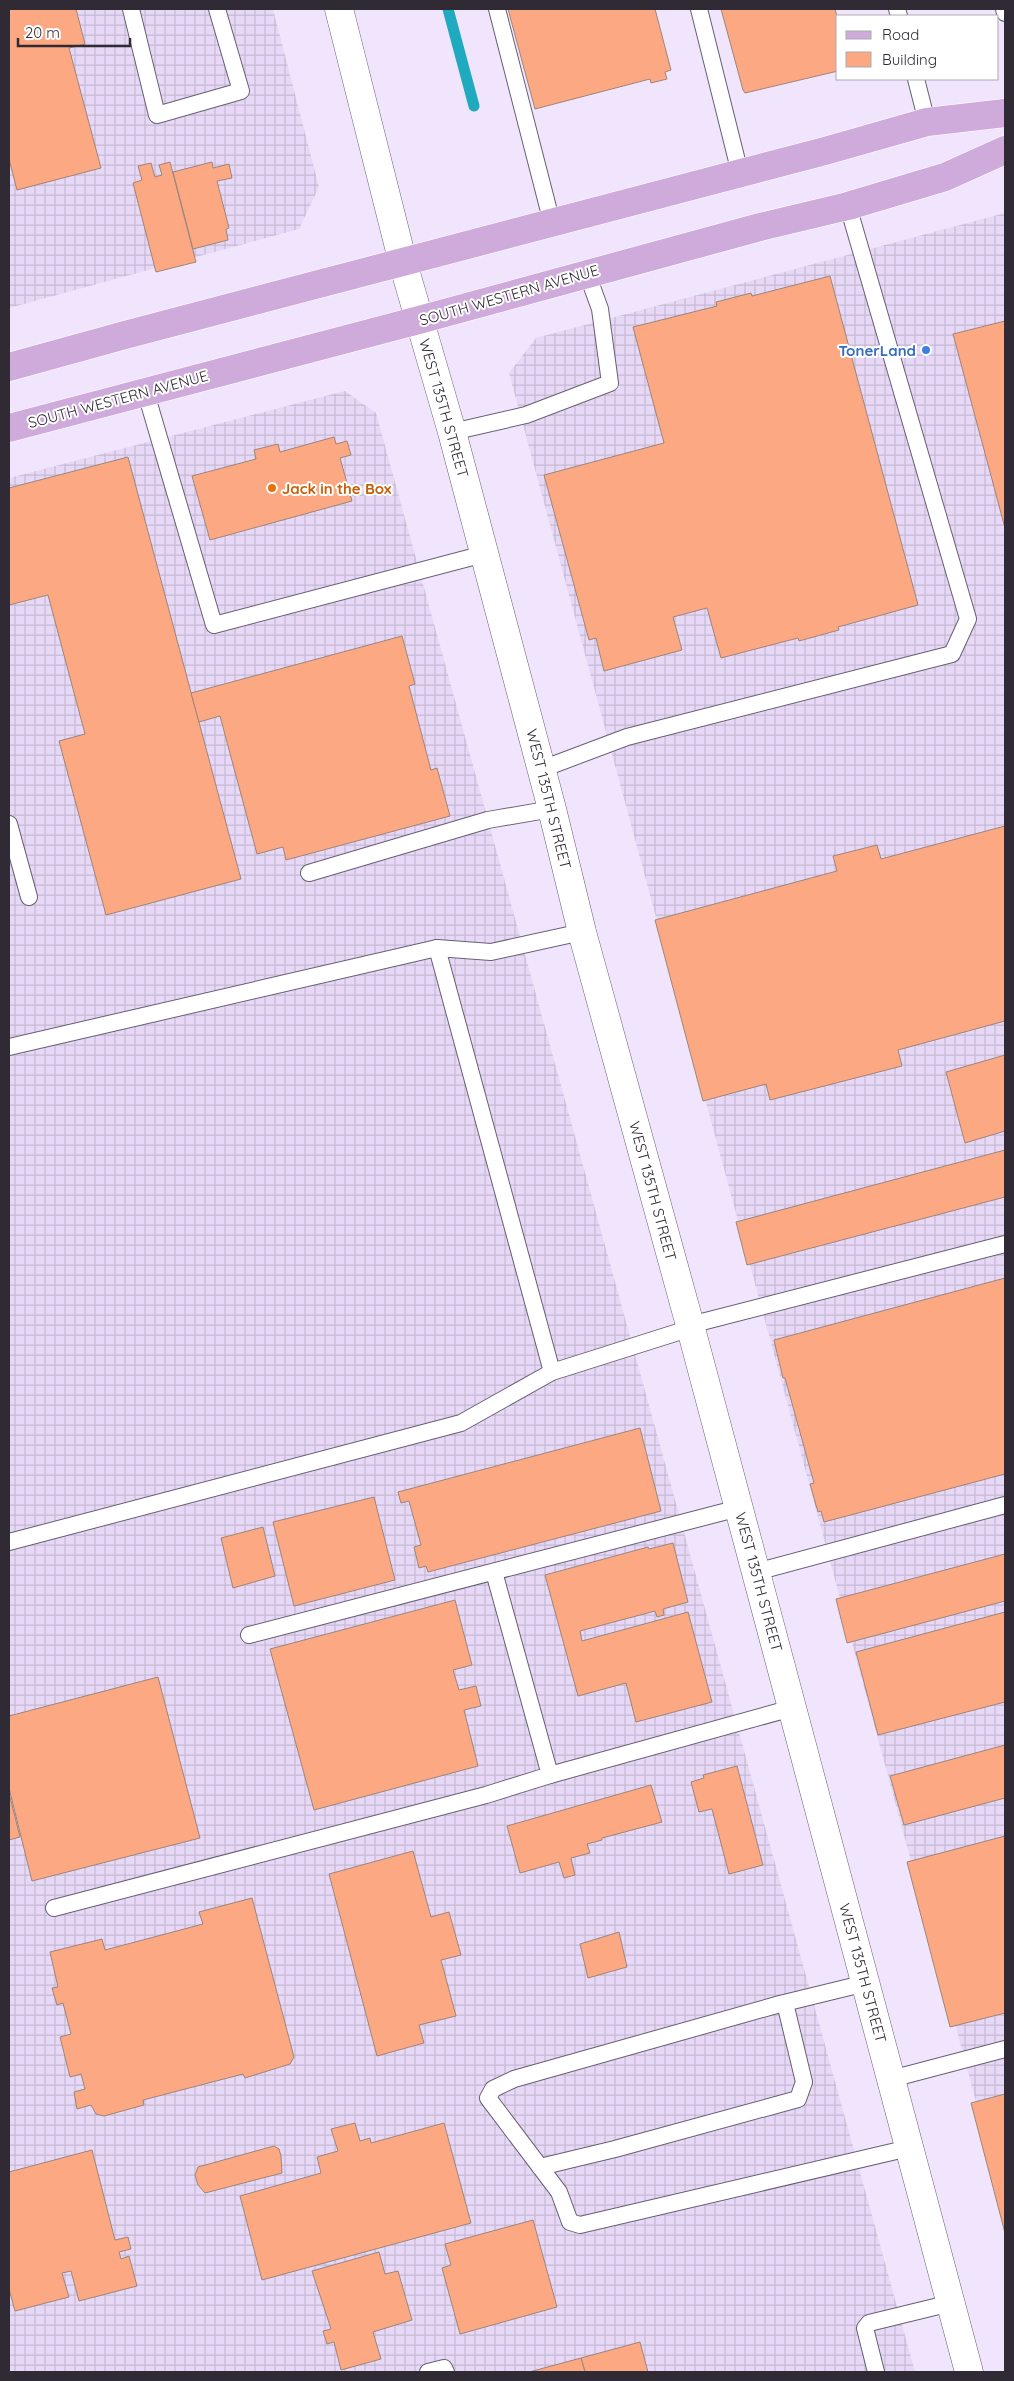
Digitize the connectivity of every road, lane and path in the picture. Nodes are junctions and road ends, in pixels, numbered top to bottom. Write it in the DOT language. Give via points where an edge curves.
graph roads {
  1 [pos="131,9"];
  2 [pos="217,9"];
  3 [pos="339,9"];
  4 [pos="497,9"];
  5 [pos="699,9"];
  6 [pos="1004,9"];
  7 [pos="1005,14"];
  8 [pos="916,80"];
  9 [pos="1005,113"];
  10 [pos="927,122"];
  11 [pos="1005,150"];
  12 [pos="740,172"];
  13 [pos="848,206"];
  14 [pos="552,223"];
  15 [pos="403,263"];
  16 [pos="587,273"];
  17 [pos="419,320"];
  18 [pos="9,367"];
  19 [pos="145,390"];
  20 [pos="9,428"];
  21 [pos="452,432"];
  22 [pos="484,554"];
  23 [pos="542,770"];
  24 [pos="552,810"];
  25 [pos="9,824"];
  26 [pos="309,873"];
  27 [pos="29,897"];
  28 [pos="582,932"];
  29 [pos="437,948"];
  30 [pos="9,1047"];
  31 [pos="1005,1244"];
  32 [pos="690,1326"];
  33 [pos="552,1372"];
  34 [pos="1005,1505"];
  35 [pos="739,1508"];
  36 [pos="9,1542"];
  37 [pos="494,1572"];
  38 [pos="756,1572"];
  39 [pos="249,1635"];
  40 [pos="792,1708"];
  41 [pos="550,1775"];
  42 [pos="54,1908"];
  43 [pos="866,1983"];
  44 [pos="786,2003"];
  45 [pos="1005,2049"];
  46 [pos="891,2078"];
  47 [pos="909,2148"];
  48 [pos="540,2167"];
  49 [pos="951,2303"];
  50 [pos="428,2372"];
  51 [pos="446,2372"];
  52 [pos="876,2372"];
  53 [pos="969,2372"];
  1 -- 2 [label="lane" via="157,116 241,91"];
  3 -- 15 [label="street, WEST 135TH STREET"];
  4 -- 14 [label="lane"];
  5 -- 12 [label="lane"];
  6 -- 7 [label="lane"];
  8 -- 10 [label="lane"];
  9 -- 10 [label="main road"];
  10 -- 12 [label="main road"];
  11 -- 13 [label="main road, SOUTH WESTERN AVENUE" via="945,178"];
  12 -- 14 [label="main road"];
  13 -- 16 [label="main road, SOUTH WESTERN AVENUE"];
  13 -- 23 [label="lane" via="968,619 952,654 627,737"];
  14 -- 15 [label="main road"];
  15 -- 17 [label="street, WEST 135TH STREET"];
  15 -- 18 [label="main road"];
  16 -- 17 [label="main road, SOUTH WESTERN AVENUE"];
  16 -- 21 [label="lane" via="600,309 610,383 526,415"];
  17 -- 19 [label="main road, SOUTH WESTERN AVENUE"];
  17 -- 21 [label="street, WEST 135TH STREET"];
  19 -- 20 [label="main road, SOUTH WESTERN AVENUE"];
  19 -- 22 [label="lane" via="214,625"];
  21 -- 22 [label="street, WEST 135TH STREET"];
  22 -- 23 [label="street, WEST 135TH STREET"];
  23 -- 24 [label="street, WEST 135TH STREET"];
  24 -- 26 [label="lane" via="488,820"];
  24 -- 28 [label="street, WEST 135TH STREET"];
  25 -- 27 [label="lane"];
  28 -- 29 [label="lane" via="491,952"];
  28 -- 32 [label="street, WEST 135TH STREET"];
  29 -- 30 [label="lane"];
  29 -- 33 [label="lane"];
  31 -- 32 [label="lane"];
  32 -- 33 [label="lane"];
  32 -- 35 [label="street, WEST 135TH STREET"];
  33 -- 36 [label="lane" via="460,1424"];
  34 -- 38 [label="lane"];
  35 -- 37 [label="lane"];
  35 -- 38 [label="street, WEST 135TH STREET"];
  37 -- 39 [label="lane"];
  37 -- 41 [label="lane"];
  38 -- 40 [label="street, WEST 135TH STREET"];
  40 -- 41 [label="lane"];
  40 -- 43 [label="street, WEST 135TH STREET"];
  41 -- 42 [label="lane" via="486,1795"];
  43 -- 44 [label="lane"];
  43 -- 46 [label="street, WEST 135TH STREET"];
  44 -- 48 [label="lane" via="804,2082 798,2099"];
  44 -- 48 [label="lane" via="514,2079 493,2089 488,2098"];
  45 -- 46 [label="lane"];
  46 -- 47 [label="street, WEST 135TH STREET"];
  47 -- 48 [label="lane" via="580,2225 570,2222 559,2192"];
  47 -- 49 [label="street, WEST 135TH STREET"];
  49 -- 52 [label="lane" via="869,2323 865,2328"];
  49 -- 53 [label="street, WEST 135TH STREET"];
  50 -- 51 [label="lane" via="444,2368"];
}
